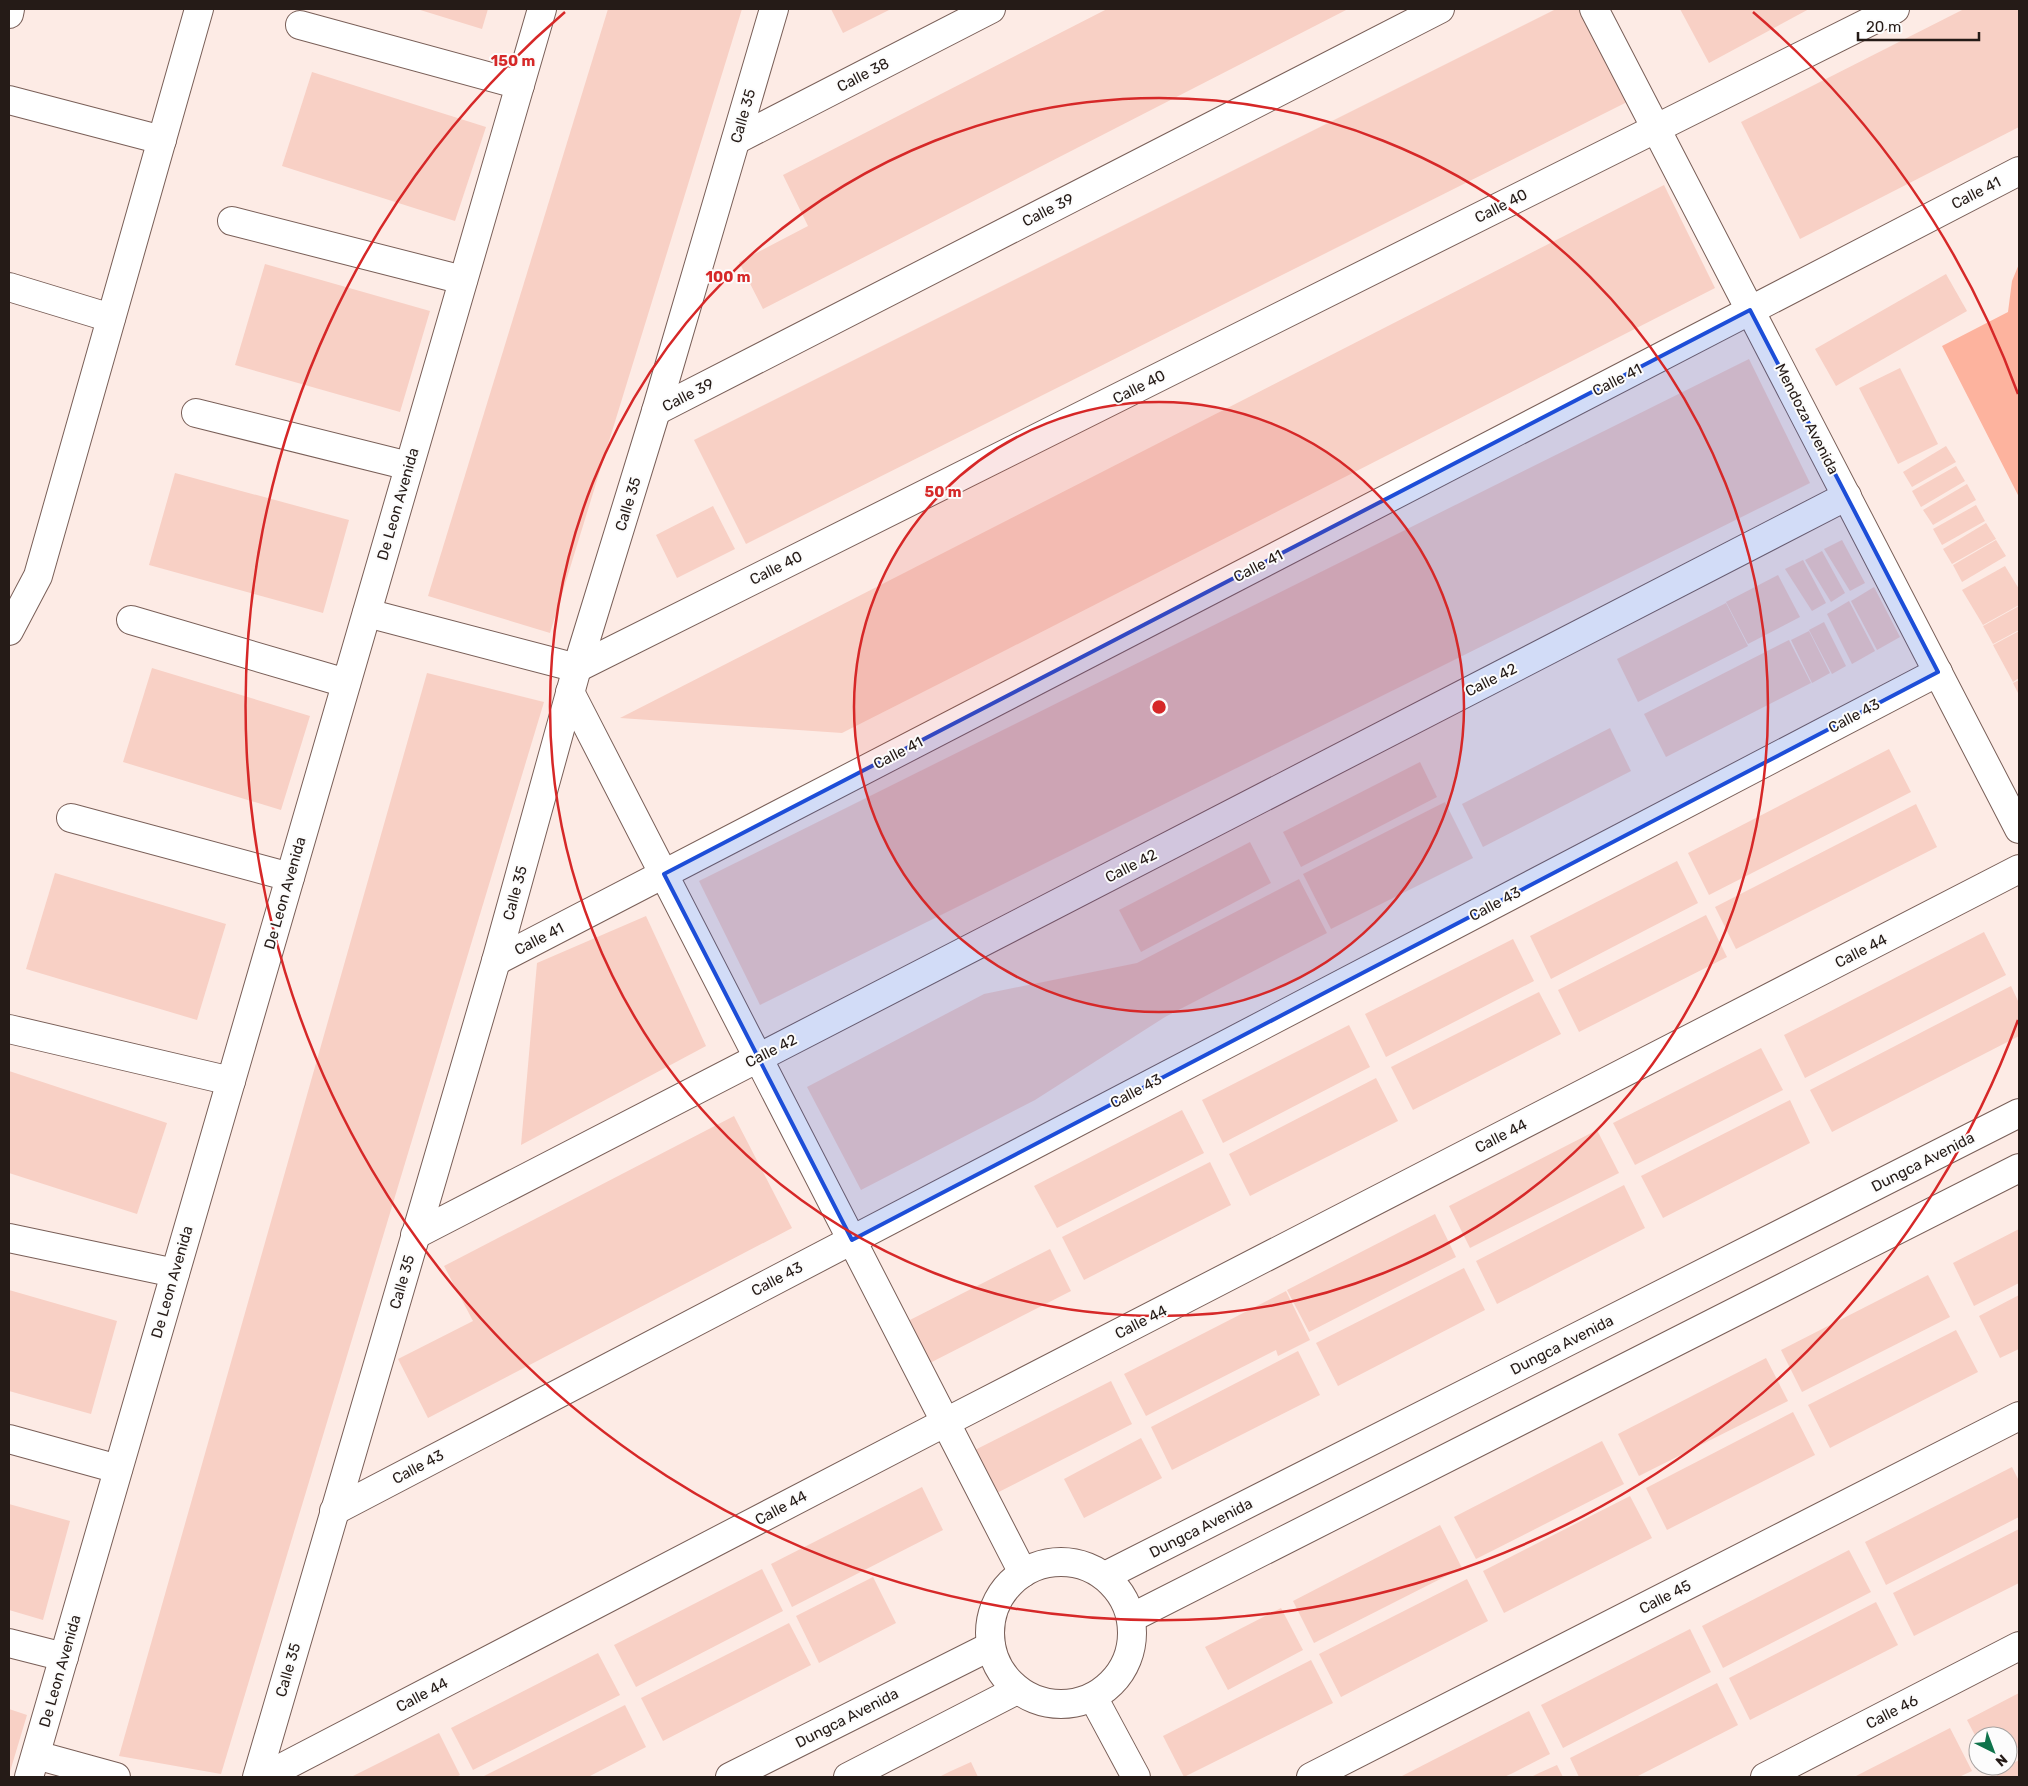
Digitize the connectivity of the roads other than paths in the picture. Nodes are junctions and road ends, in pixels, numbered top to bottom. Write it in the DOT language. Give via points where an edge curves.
graph roads {
  1 [pos="10,9"];
  2 [pos="199,9"];
  3 [pos="542,9"];
  4 [pos="774,9"];
  5 [pos="991,9"];
  6 [pos="1440,9"];
  7 [pos="1594,9"];
  8 [pos="1895,9"];
  9 [pos="9,14"];
  10 [pos="300,25"];
  11 [pos="520,85"];
  12 [pos="9,100"];
  13 [pos="1656,128"];
  14 [pos="162,140"];
  15 [pos="736,140"];
  16 [pos="2019,171"];
  17 [pos="232,221"];
  18 [pos="463,280"];
  19 [pos="9,287"];
  20 [pos="1750,310"];
  21 [pos="111,318"];
  22 [pos="656,411"];
  23 [pos="196,413"];
  24 [pos="409,466"];
  25 [pos="1847,496"];
  26 [pos="366,613"];
  27 [pos="131,620"];
  28 [pos="9,632"];
  29 [pos="1938,672"];
  30 [pos="573,680"];
  31 [pos="346,683"];
  32 [pos="71,818"];
  33 [pos="2019,829"];
  34 [pos="2019,869"];
  35 [pos="664,874"];
  36 [pos="290,877"];
  37 [pos="496,961"];
  38 [pos="9,1029"];
  39 [pos="759,1058"];
  40 [pos="231,1081"];
  41 [pos="2019,1114"];
  42 [pos="2019,1168"];
  43 [pos="415,1235"];
  44 [pos="9,1238"];
  45 [pos="852,1240"];
  46 [pos="175,1273"];
  47 [pos="2019,1416"];
  48 [pos="946,1422"];
  49 [pos="9,1439"];
  50 [pos="118,1469"];
  51 [pos="334,1511"];
  52 [pos="1023,1573"];
  53 [pos="1105,1576"];
  54 [pos="1131,1618"];
  55 [pos="9,1643"];
  56 [pos="990,1646"];
  57 [pos="2019,1646"];
  58 [pos="64,1657"];
  59 [pos="1018,1690"];
  60 [pos="1093,1697"];
  61 [pos="32,1766"];
  62 [pos="116,1777"];
  63 [pos="257,1777"];
  64 [pos="264,1777"];
  65 [pos="730,1777"];
  66 [pos="848,1777"];
  67 [pos="1136,1777"];
  68 [pos="1311,1777"];
  69 [pos="1765,1777"];
  1 -- 9 [label="street"];
  2 -- 14 [label="street"];
  3 -- 11 [label="street, De Leon Avenida"];
  4 -- 15 [label="street, Calle 35"];
  5 -- 15 [label="street, Calle 38"];
  6 -- 22 [label="street, Calle 39"];
  7 -- 13 [label="street, Mendoza Avenida"];
  8 -- 13 [label="street, Calle 40"];
  10 -- 11 [label="street"];
  11 -- 18 [label="street, De Leon Avenida"];
  12 -- 14 [label="street"];
  13 -- 20 [label="street, Mendoza Avenida"];
  13 -- 30 [label="street, Calle 40"];
  14 -- 21 [label="street"];
  15 -- 22 [label="street, Calle 35"];
  16 -- 20 [label="street, Calle 41"];
  17 -- 18 [label="street"];
  18 -- 24 [label="street, De Leon Avenida"];
  19 -- 21 [label="street"];
  20 -- 25 [label="street, Mendoza Avenida"];
  20 -- 35 [label="street, Calle 41"];
  21 -- 28 [label="street" via="38,576"];
  22 -- 30 [label="street, Calle 35"];
  23 -- 24 [label="street"];
  24 -- 26 [label="street, De Leon Avenida"];
  25 -- 29 [label="street, Mendoza Avenida"];
  25 -- 39 [label="street, Calle 42"];
  26 -- 30 [label="street"];
  26 -- 31 [label="street, De Leon Avenida"];
  27 -- 31 [label="street"];
  29 -- 33 [label="street, Mendoza Avenida"];
  29 -- 45 [label="street, Calle 43"];
  30 -- 35 [label="street"];
  30 -- 37 [label="street, Calle 35"];
  31 -- 36 [label="street, De Leon Avenida"];
  32 -- 36 [label="street"];
  34 -- 48 [label="street, Calle 44"];
  35 -- 37 [label="street, Calle 41"];
  35 -- 39 [label="street"];
  36 -- 40 [label="street, De Leon Avenida"];
  37 -- 43 [label="street, Calle 35"];
  38 -- 40 [label="street"];
  39 -- 43 [label="street, Calle 42"];
  39 -- 45 [label="street"];
  40 -- 46 [label="street, De Leon Avenida"];
  41 -- 53 [label="street, Dungca Avenida"];
  42 -- 54 [label="street"];
  43 -- 51 [label="street, Calle 35"];
  44 -- 46 [label="street"];
  45 -- 48 [label="street"];
  45 -- 51 [label="street, Calle 43"];
  46 -- 50 [label="street, De Leon Avenida"];
  47 -- 68 [label="street, Calle 45"];
  48 -- 52 [label="street"];
  48 -- 64 [label="street, Calle 44"];
  49 -- 50 [label="street"];
  50 -- 58 [label="street, De Leon Avenida"];
  51 -- 63 [label="street, Calle 35"];
  52 -- 53 [label="street" via="1053,1562 1081,1564"];
  52 -- 56 [label="street" via="1004,1590 992,1617"];
  53 -- 54 [label="street" via="1122,1595"];
  54 -- 60 [label="street" via="1133,1641 1126,1664 1112,1683"];
  55 -- 58 [label="street"];
  56 -- 59 [label="street" via="1000,1671"];
  56 -- 65 [label="street, Dungca Avenida"];
  57 -- 69 [label="street, Calle 46"];
  58 -- 61 [label="street, De Leon Avenida"];
  59 -- 60 [label="street" via="1035,1700 1054,1705 1074,1704"];
  59 -- 66 [label="street"];
  60 -- 67 [label="street"];
  61 -- 62 [label="street"];
}
